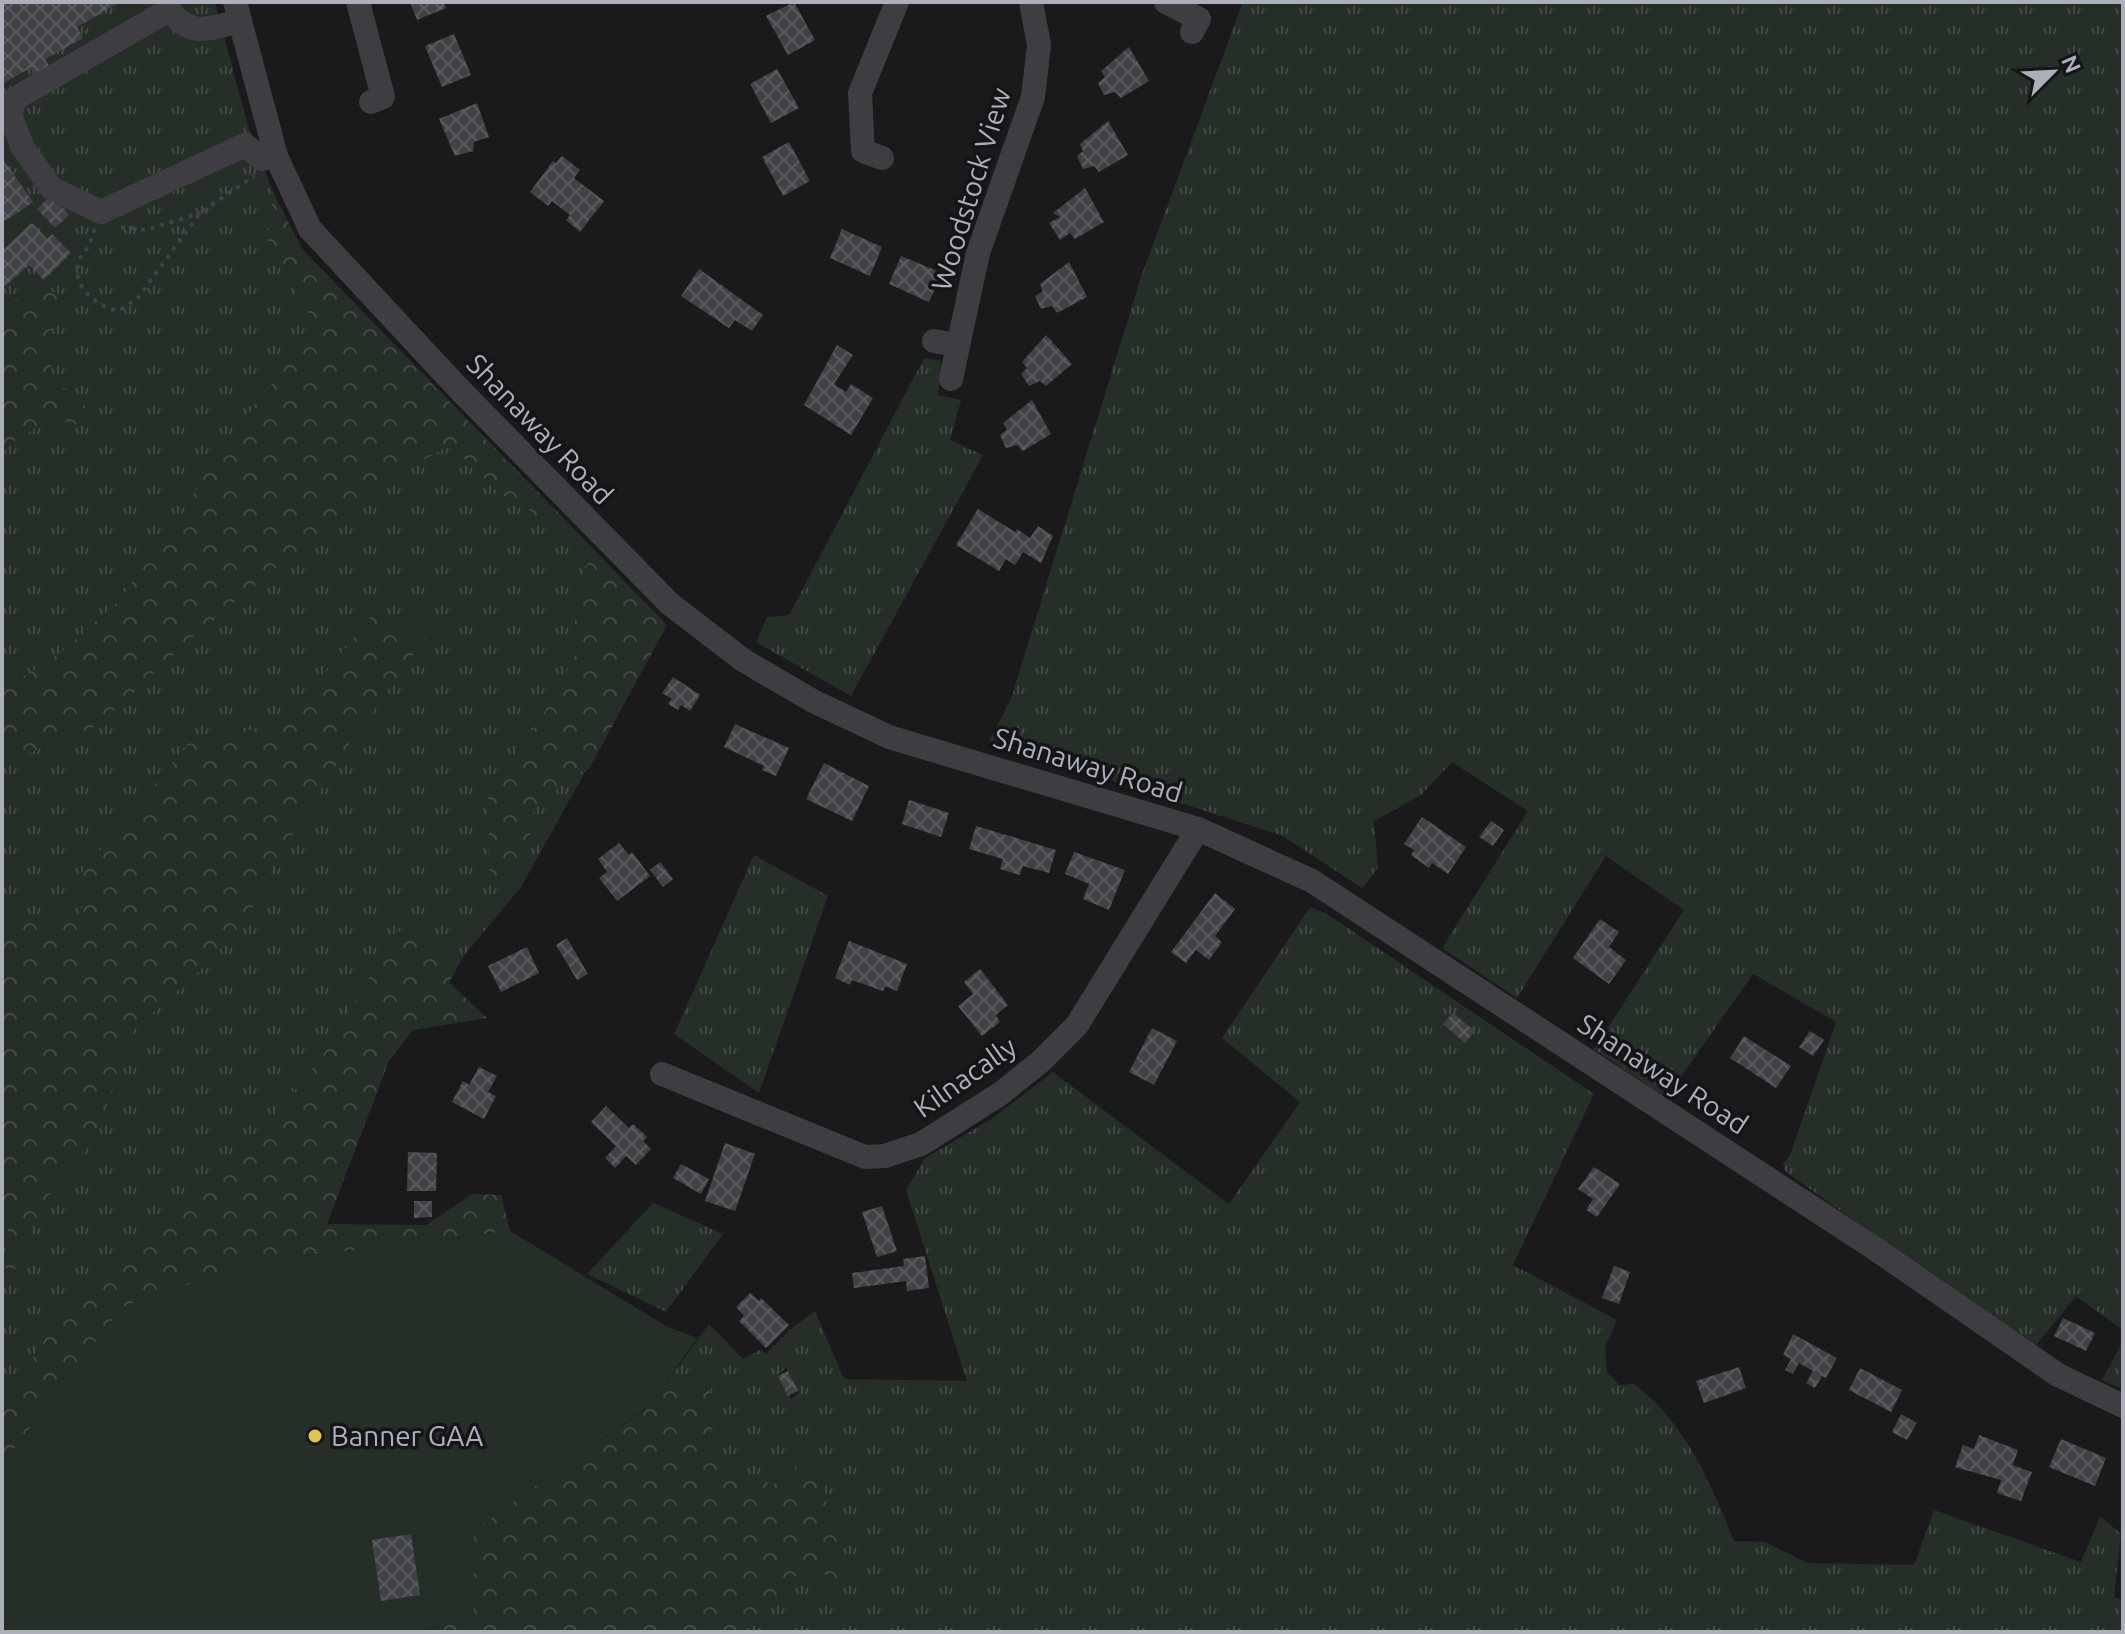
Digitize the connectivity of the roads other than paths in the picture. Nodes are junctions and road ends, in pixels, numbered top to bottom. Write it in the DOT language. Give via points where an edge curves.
graph roads {
  1 [pos="358,2"];
  2 [pos="897,2"];
  3 [pos="1031,2"];
  4 [pos="1166,2"];
  5 [pos="166,6"];
  6 [pos="238,12"];
  7 [pos="1192,32"];
  8 [pos="371,102"];
  9 [pos="269,157"];
  10 [pos="882,158"];
  11 [pos="934,341"];
  12 [pos="958,345"];
  13 [pos="951,379"];
  14 [pos="1198,829"];
  15 [pos="662,1074"];
  16 [pos="2123,1406"];
  1 -- 8 [label="street" via="383,97"];
  2 -- 10 [label="street" via="860,93 863,151"];
  3 -- 12 [label="street, Woodstock View" via="1039,45 1033,97 978,253"];
  4 -- 7 [label="street" via="1199,19"];
  5 -- 6 [label="street" via="178,23 193,30"];
  5 -- 9 [label="street" via="16,98 10,114 22,146 51,188 101,212 245,145"];
  6 -- 9 [label="street, Shanaway Road"];
  9 -- 14 [label="street, Shanaway Road" via="310,229 460,390 670,604 743,660 889,737"];
  11 -- 12 [label="street"];
  12 -- 13 [label="street, Woodstock View"];
  14 -- 15 [label="street, Kilnacally" via="1077,1025 1000,1094 921,1144 865,1157"];
  14 -- 16 [label="street, Shanaway Road" via="1312,881 1874,1248 2058,1375"];
}
